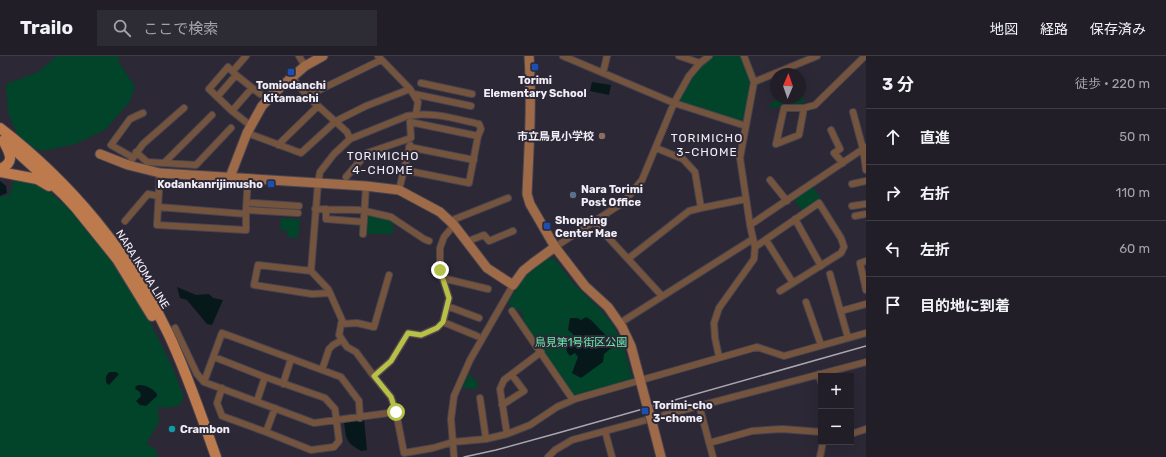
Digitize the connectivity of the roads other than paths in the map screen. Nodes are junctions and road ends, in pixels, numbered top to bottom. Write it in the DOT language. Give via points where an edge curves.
graph roads {
  1 [pos="246,56"];
  2 [pos="299,56"];
  3 [pos="323,56"];
  4 [pos="529,56"];
  5 [pos="563,56"];
  6 [pos="607,56"];
  7 [pos="679,56"];
  8 [pos="709,56"];
  9 [pos="744,56"];
  10 [pos="817,56"];
  11 [pos="866,56"];
  12 [pos="379,58"];
  13 [pos="700,63"];
  14 [pos="305,66"];
  15 [pos="234,73"];
  16 [pos="603,73"];
  17 [pos="292,77"];
  18 [pos="754,82"];
  19 [pos="421,83"];
  20 [pos="430,85"];
  21 [pos="252,88"];
  22 [pos="459,91"];
  23 [pos="412,92"];
  24 [pos="260,94"];
  25 [pos="472,94"];
  26 [pos="217,96"];
  27 [pos="307,96"];
  28 [pos="428,97"];
  29 [pos="457,103"];
  30 [pos="674,103"];
  31 [pos="318,106"];
  32 [pos="471,106"];
  33 [pos="184,108"];
  34 [pos="804,108"];
  35 [pos="232,111"];
  36 [pos="853,112"];
  37 [pos="143,113"];
  38 [pos="416,114"];
  39 [pos="212,115"];
  40 [pos="409,119"];
  41 [pos="336,121"];
  42 [pos="746,126"];
  43 [pos="0,128"];
  44 [pos="231,128"];
  45 [pos="249,130"];
  46 [pos="831,130"];
  47 [pos="0,136"];
  48 [pos="478,136"];
  49 [pos="411,138"];
  50 [pos="350,139"];
  51 [pos="278,145"];
  52 [pos="409,147"];
  53 [pos="656,148"];
  54 [pos="864,148"];
  55 [pos="100,154"];
  56 [pos="132,158"];
  57 [pos="474,160"];
  58 [pos="843,163"];
  59 [pos="164,164"];
  60 [pos="0,170"];
  61 [pos="404,170"];
  62 [pos="866,170"];
  63 [pos="160,173"];
  64 [pos="230,177"];
  65 [pos="346,177"];
  66 [pos="248,178"];
  67 [pos="770,180"];
  68 [pos="866,181"];
  69 [pos="318,183"];
  70 [pos="852,184"];
  71 [pos="366,186"];
  72 [pos="399,190"];
  73 [pos="63,194"];
  74 [pos="158,196"];
  75 [pos="508,198"];
  76 [pos="746,199"];
  77 [pos="787,201"];
  78 [pos="252,203"];
  79 [pos="272,204"];
  80 [pos="866,204"];
  81 [pos="852,206"];
  82 [pos="158,207"];
  83 [pos="701,208"];
  84 [pos="315,209"];
  85 [pos="326,209"];
  86 [pos="362,210"];
  87 [pos="246,212"];
  88 [pos="271,212"];
  89 [pos="866,214"];
  90 [pos="855,216"];
  91 [pos="795,220"];
  92 [pos="125,221"];
  93 [pos="364,222"];
  94 [pos="594,222"];
  95 [pos="452,223"];
  96 [pos="750,225"];
  97 [pos="513,231"];
  98 [pos="363,234"];
  99 [pos="753,239"];
  100 [pos="766,240"];
  101 [pos="429,241"];
  102 [pos="466,242"];
  103 [pos="555,247"];
  104 [pos="755,247"];
  105 [pos="629,258"];
  106 [pos="866,261"];
  107 [pos="821,266"];
  108 [pos="311,271"];
  109 [pos="830,274"];
  110 [pos="389,275"];
  111 [pos="442,278"];
  112 [pos="793,283"];
  113 [pos="514,285"];
  114 [pos="488,289"];
  115 [pos="866,290"];
  116 [pos="780,291"];
  117 [pos="330,293"];
  118 [pos="662,296"];
  119 [pos="806,302"];
  120 [pos="866,304"];
  121 [pos="447,306"];
  122 [pos="512,311"];
  123 [pos="841,311"];
  124 [pos="479,318"];
  125 [pos="443,322"];
  126 [pos="620,323"];
  127 [pos="341,324"];
  128 [pos="175,328"];
  129 [pos="866,333"];
  130 [pos="477,336"];
  131 [pos="848,338"];
  132 [pos="342,340"];
  133 [pos="821,345"];
  134 [pos="541,352"];
  135 [pos="214,357"];
  136 [pos="719,357"];
  137 [pos="291,359"];
  138 [pos="866,362"];
  139 [pos="322,370"];
  140 [pos="823,373"];
  141 [pos="512,374"];
  142 [pos="818,374"];
  143 [pos="374,376"];
  144 [pos="265,377"];
  145 [pos="640,381"];
  146 [pos="204,382"];
  147 [pos="283,384"];
  148 [pos="222,388"];
  149 [pos="480,398"];
  150 [pos="573,400"];
  151 [pos="257,401"];
  152 [pos="502,405"];
  153 [pos="698,405"];
  154 [pos="275,408"];
  155 [pos="396,412"];
  156 [pos="360,418"];
  157 [pos="336,420"];
  158 [pos="866,429"];
  159 [pos="605,431"];
  160 [pos="266,432"];
  161 [pos="818,432"];
  162 [pos="854,433"];
  163 [pos="507,434"];
  164 [pos="486,439"];
  165 [pos="709,443"];
  166 [pos="453,444"];
  167 [pos="822,445"];
  168 [pos="209,457"];
  169 [pos="216,457"];
  170 [pos="454,457"];
  171 [pos="548,457"];
  172 [pos="612,457"];
  173 [pos="661,457"];
  174 [pos="713,457"];
  175 [pos="820,457"];
  1 -- 15 [label="street"];
  2 -- 14 [label="street"];
  3 -- 14 [label="street"];
  4 -- 103 [label="street" via="531,106 527,194 530,204"];
  5 -- 16 [label="street"];
  6 -- 16 [label="street"];
  7 -- 13 [label="street"];
  8 -- 13 [label="street"];
  9 -- 18 [label="street"];
  10 -- 18 [label="street"];
  11 -- 34 [label="street" via="815,106"];
  12 -- 23 [label="street"];
  12 -- 27 [label="street"];
  13 -- 30 [label="street" via="689,76"];
  14 -- 17 [label="street"];
  15 -- 21 [label="street"];
  15 -- 26 [label="street"];
  15 -- 26 [label="street" via="228,67 209,89"];
  16 -- 30 [label="street"];
  17 -- 27 [label="street"];
  17 -- 45 [label="street" via="262,106"];
  18 -- 42 [label="street"];
  19 -- 20 [label="street"];
  20 -- 22 [label="street"];
  20 -- 28 [label="street"];
  21 -- 24 [label="street"];
  21 -- 35 [label="street"];
  22 -- 25 [label="street"];
  22 -- 29 [label="street"];
  23 -- 28 [label="street"];
  23 -- 38 [label="street" via="418,102"];
  23 -- 41 [label="street" via="366,106"];
  26 -- 35 [label="street"];
  27 -- 31 [label="street"];
  28 -- 29 [label="street"];
  29 -- 32 [label="street"];
  30 -- 42 [label="street"];
  30 -- 53 [label="street"];
  31 -- 41 [label="street"];
  31 -- 51 [label="street"];
  33 -- 56 [label="street" via="143,144"];
  34 -- 34 [label="street" via="784,108 776,144 799,135"];
  35 -- 45 [label="street"];
  36 -- 54 [label="street"];
  37 -- 56 [label="street" via="130,119 112,145"];
  38 -- 40 [label="street"];
  38 -- 48 [label="street" via="479,124 481,129"];
  39 -- 59 [label="street"];
  40 -- 48 [label="street"];
  40 -- 49 [label="street"];
  40 -- 50 [label="street"];
  41 -- 50 [label="street"];
  41 -- 51 [label="street" via="301,153"];
  42 -- 76 [label="street" via="740,158"];
  43 -- 169 [label="main road, NARA IKOMA LINE" via="47,168 68,190 104,230 127,262 168,333"];
  44 -- 59 [label="street" via="196,166"];
  45 -- 51 [label="street"];
  45 -- 64 [label="street"];
  46 -- 58 [label="street" via="840,149 834,153"];
  47 -- 60 [label="main road" via="10,152 11,159"];
  47 -- 73 [label="main road, NARA IKOMA LINE"];
  48 -- 57 [label="street"];
  49 -- 52 [label="street"];
  49 -- 65 [label="street" via="367,153"];
  50 -- 69 [label="street" via="320,172"];
  52 -- 57 [label="street"];
  52 -- 61 [label="street"];
  53 -- 83 [label="street" via="683,159 695,172"];
  53 -- 94 [label="street" via="642,180 624,202"];
  54 -- 58 [label="street"];
  54 -- 62 [label="street"];
  55 -- 56 [label="street"];
  56 -- 59 [label="street"];
  56 -- 63 [label="street"];
  57 -- 61 [label="street" via="469,183"];
  58 -- 77 [label="street"];
  60 -- 73 [label="main road" via="37,180"];
  61 -- 72 [label="street"];
  63 -- 64 [label="street"];
  63 -- 74 [label="street"];
  64 -- 66 [label="street"];
  66 -- 69 [label="street"];
  66 -- 87 [label="street"];
  67 -- 77 [label="street"];
  68 -- 70 [label="street"];
  69 -- 71 [label="street"];
  69 -- 84 [label="street"];
  71 -- 72 [label="street"];
  71 -- 86 [label="street"];
  72 -- 95 [label="street" via="440,212"];
  73 -- 168 [label="main road, NARA IKOMA LINE" via="117,259 148,310 179,373"];
  74 -- 82 [label="street"];
  74 -- 92 [label="street" via="148,194"];
  75 -- 95 [label="street"];
  76 -- 83 [label="street"];
  76 -- 96 [label="street"];
  77 -- 96 [label="street"];
  78 -- 79 [label="street"];
  79 -- 88 [label="street"];
  79 -- 88 [label="street" via="295,206 294,213"];
  80 -- 81 [label="street"];
  82 -- 87 [label="street"];
  82 -- 87 [label="street" via="157,225 246,230"];
  83 -- 105 [label="street" via="689,211"];
  84 -- 85 [label="street"];
  84 -- 108 [label="street"];
  85 -- 86 [label="street"];
  85 -- 93 [label="street" via="326,220"];
  86 -- 93 [label="street"];
  86 -- 101 [label="street" via="391,217"];
  87 -- 88 [label="street"];
  89 -- 90 [label="street"];
  91 -- 100 [label="street"];
  91 -- 107 [label="street"];
  91 -- 107 [label="street" via="819,203 841,238 844,248 841,253"];
  93 -- 98 [label="street"];
  94 -- 103 [label="street"];
  94 -- 105 [label="street"];
  95 -- 102 [label="street"];
  95 -- 111 [label="street" via="440,248"];
  96 -- 99 [label="street"];
  97 -- 102 [label="street" via="489,241 484,235"];
  99 -- 104 [label="street"];
  99 -- 118 [label="street"];
  100 -- 104 [label="street"];
  100 -- 112 [label="street"];
  102 -- 113 [label="street" via="487,268"];
  103 -- 113 [label="street" via="523,272"];
  103 -- 126 [label="street" via="585,286 608,307"];
  104 -- 136 [label="street" via="754,259 718,308 714,323"];
  105 -- 118 [label="street"];
  106 -- 115 [label="street" via="860,263"];
  107 -- 112 [label="street"];
  108 -- 117 [label="street"];
  108 -- 117 [label="street" via="258,265 254,285 312,294"];
  109 -- 123 [label="street"];
  110 -- 127 [label="street" via="374,327 357,323"];
  111 -- 114 [label="street"];
  111 -- 121 [label="street" via="449,298"];
  112 -- 116 [label="street"];
  113 -- 166 [label="street" via="470,360 454,396"];
  117 -- 127 [label="street" via="342,320"];
  118 -- 126 [label="street"];
  119 -- 133 [label="street"];
  120 -- 123 [label="street"];
  121 -- 124 [label="street"];
  121 -- 125 [label="street"];
  122 -- 134 [label="street"];
  123 -- 131 [label="street"];
  125 -- 130 [label="street"];
  125 -- 143 [label="street" via="437,328 421,335 408,333 391,361"];
  126 -- 145 [label="street" via="631,346"];
  127 -- 132 [label="street" via="339,335"];
  128 -- 146 [label="street" via="197,374"];
  129 -- 131 [label="street"];
  131 -- 133 [label="street"];
  132 -- 139 [label="street" via="329,349"];
  132 -- 143 [label="street" via="347,347 356,352"];
  133 -- 136 [label="street" via="784,356 757,347"];
  134 -- 141 [label="street"];
  134 -- 150 [label="street"];
  135 -- 137 [label="street" via="222,334"];
  135 -- 144 [label="street"];
  135 -- 146 [label="street"];
  136 -- 145 [label="street"];
  137 -- 139 [label="street"];
  137 -- 147 [label="street"];
  138 -- 140 [label="street"];
  139 -- 156 [label="street" via="341,377 358,401"];
  141 -- 152 [label="street" via="504,380 500,389"];
  141 -- 152 [label="street" via="524,391"];
  142 -- 153 [label="street"];
  143 -- 155 [label="street" via="391,397"];
  144 -- 147 [label="street"];
  144 -- 151 [label="street"];
  145 -- 150 [label="street"];
  145 -- 173 [label="street, bridge"];
  146 -- 148 [label="street"];
  147 -- 157 [label="street" via="326,398 335,409"];
  148 -- 151 [label="street"];
  148 -- 160 [label="street" via="217,403 222,416"];
  149 -- 164 [label="street"];
  150 -- 163 [label="street" via="530,425"];
  151 -- 154 [label="street"];
  152 -- 163 [label="street"];
  153 -- 159 [label="street"];
  153 -- 165 [label="street"];
  154 -- 157 [label="street" via="314,423"];
  154 -- 160 [label="street"];
  155 -- 156 [label="street"];
  155 -- 166 [label="street" via="404,453"];
  156 -- 157 [label="street"];
  157 -- 160 [label="street" via="339,441 334,447 311,450"];
  158 -- 162 [label="street"];
  159 -- 171 [label="street" via="572,440"];
  159 -- 172 [label="street"];
  161 -- 165 [label="street" via="782,429 752,431"];
  163 -- 164 [label="street"];
  164 -- 166 [label="street"];
  165 -- 174 [label="street"];
  166 -- 170 [label="street"];
  167 -- 175 [label="street"];
}
